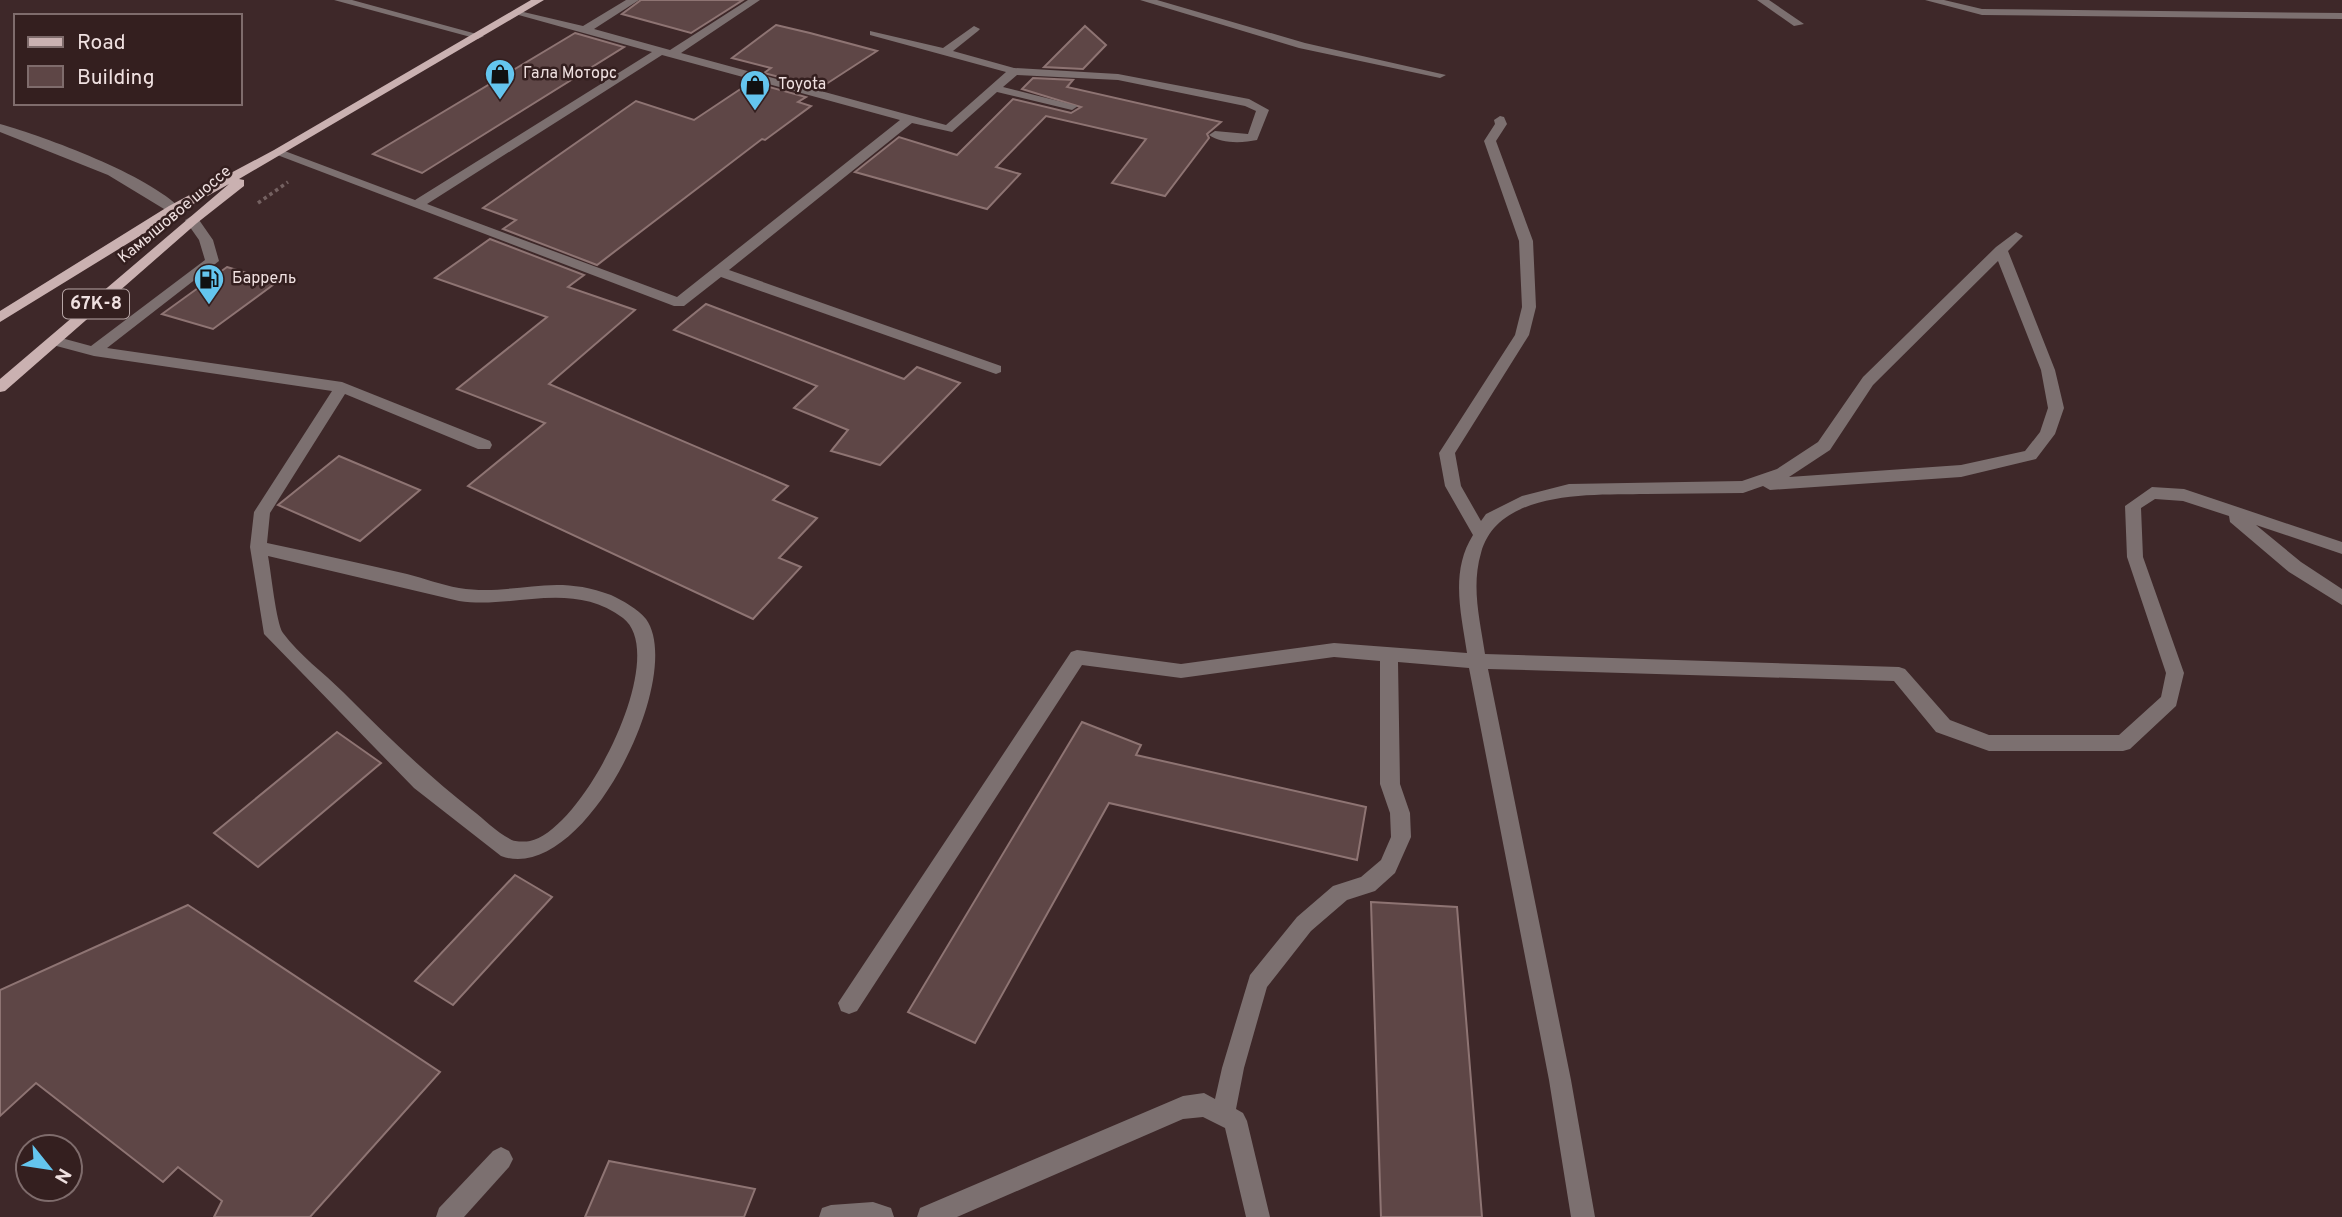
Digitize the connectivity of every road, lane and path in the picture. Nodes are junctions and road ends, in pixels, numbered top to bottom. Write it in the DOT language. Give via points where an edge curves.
graph roads {
  1 [pos="339,0"];
  2 [pos="540,0"];
  3 [pos="634,0"];
  4 [pos="755,0"];
  5 [pos="1145,0"];
  6 [pos="1762,0"];
  7 [pos="1930,0"];
  8 [pos="2045,0"];
  9 [pos="2266,0"];
  10 [pos="519,12"];
  11 [pos="2098,14"];
  12 [pos="2280,15"];
  13 [pos="2342,16"];
  14 [pos="1798,24"];
  15 [pos="586,29"];
  16 [pos="974,29"];
  17 [pos="874,33"];
  18 [pos="478,36"];
  19 [pos="667,52"];
  20 [pos="945,52"];
  21 [pos="1014,71"];
  22 [pos="1440,75"];
  23 [pos="994,88"];
  24 [pos="1072,106"];
  25 [pos="910,118"];
  26 [pos="1500,120"];
  27 [pos="0,128"];
  28 [pos="1215,135"];
  29 [pos="278,153"];
  30 [pos="314,165"];
  31 [pos="416,205"];
  32 [pos="174,209"];
  33 [pos="192,220"];
  34 [pos="2015,236"];
  35 [pos="206,240"];
  36 [pos="2001,250"];
  37 [pos="718,271"];
  38 [pos="0,317"];
  39 [pos="54,341"];
  40 [pos="94,351"];
  41 [pos="996,369"];
  42 [pos="0,387"];
  43 [pos="342,387"];
  44 [pos="484,445"];
  45 [pos="1742,487"];
  46 [pos="2228,512"];
  47 [pos="1482,535"];
  48 [pos="258,547"];
  49 [pos="2342,548"];
  50 [pos="2342,598"];
  51 [pos="1389,654"];
  52 [pos="1477,661"];
  53 [pos="849,1003"];
  54 [pos="1224,1113"];
  55 [pos="501,1159"];
  56 [pos="448,1217"];
  57 [pos="831,1217"];
  58 [pos="882,1217"];
  59 [pos="929,1217"];
  60 [pos="1258,1217"];
  61 [pos="1583,1217"];
  1 -- 18 [label="lane"];
  2 -- 10 [label="main road, Камышовое шоссе / 67К-8"];
  3 -- 15 [label="lane"];
  4 -- 19 [label="lane"];
  5 -- 22 [label="lane" via="1303,46"];
  6 -- 14 [label="lane"];
  7 -- 11 [label="lane" via="1982,12"];
  8 -- 11 [label="lane"];
  9 -- 12 [label="lane"];
  10 -- 15 [label="lane"];
  10 -- 18 [label="main road, Камышовое шоссе / 67К-8"];
  11 -- 12 [label="lane"];
  12 -- 13 [label="lane"];
  15 -- 19 [label="lane"];
  16 -- 20 [label="lane"];
  17 -- 20 [label="lane"];
  18 -- 29 [label="main road, Камышовое шоссе / 67К-8"];
  19 -- 25 [label="lane"];
  19 -- 31 [label="lane"];
  20 -- 21 [label="lane"];
  21 -- 23 [label="lane"];
  21 -- 28 [label="lane" via="1118,77 1249,103 1265,114 1253,137"];
  23 -- 24 [label="lane"];
  23 -- 25 [label="lane" via="948,129"];
  25 -- 37 [label="lane"];
  26 -- 47 [label="lane" via="1490,141 1526,241 1529,307 1522,335 1447,453 1446,473"];
  27 -- 32 [label="lane" via="94,165 153,193"];
  29 -- 30 [label="lane"];
  29 -- 32 [label="main road, Камышовое шоссе / 67К-8"];
  29 -- 33 [label="main road, Камышовое шоссе / 67К-8"];
  30 -- 31 [label="lane"];
  30 -- 35 [label="path"];
  31 -- 37 [label="lane" via="679,303"];
  32 -- 38 [label="main road, Камышовое шоссе / 67К-8"];
  33 -- 35 [label="lane"];
  33 -- 39 [label="main road, Камышовое шоссе / 67К-8"];
  34 -- 36 [label="lane"];
  35 -- 40 [label="lane" via="212,261"];
  36 -- 45 [label="lane" via="1868,381 1824,446 1783,473"];
  36 -- 45 [label="lane" via="2048,370 2056,408 2047,434 2030,456 1961,471"];
  37 -- 41 [label="lane"];
  39 -- 40 [label="lane"];
  39 -- 42 [label="main road, Камышовое шоссе / 67К-8"];
  40 -- 43 [label="lane"];
  43 -- 44 [label="lane"];
  43 -- 48 [label="lane" via="262,512"];
  45 -- 47 [label="lane" via="1569,490 1528,500 1492,518"];
  46 -- 49 [label="lane"];
  46 -- 50 [label="lane" via="2295,567"];
  46 -- 52 [label="lane" via="2184,495 2152,493 2133,506 2135,556 2175,673 2169,701 2123,743 1989,743 1943,726 1899,674"];
  47 -- 52 [label="lane" via="1473,549 1466,583"];
  48 -- 48 [label="lane" via="272,634 421,782 517,853 548,844 584,809 631,726 645,680 648,651 643,628 622,609 584,593 541,591 473,597"];
  51 -- 52 [label="lane"];
  51 -- 53 [label="lane" via="1334,650 1181,671 1077,657"];
  51 -- 54 [label="lane" via="1390,784 1400,814 1401,837 1388,866 1368,884 1340,893 1304,924 1258,982"];
  52 -- 61 [label="lane"];
  54 -- 59 [label="lane" via="1204,1105 1183,1108"];
  54 -- 60 [label="lane" via="1235,1121"];
  55 -- 56 [label="lane"];
  57 -- 58 [label="lane"];
}
